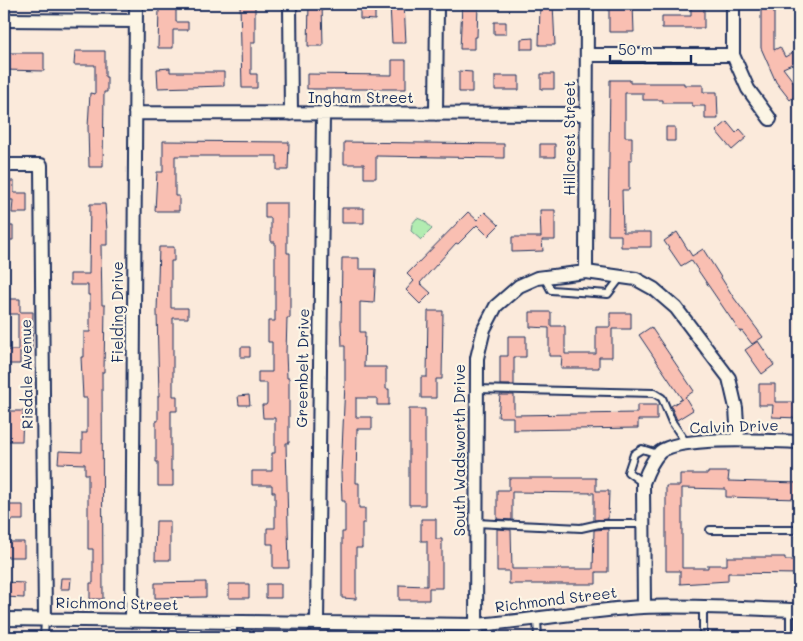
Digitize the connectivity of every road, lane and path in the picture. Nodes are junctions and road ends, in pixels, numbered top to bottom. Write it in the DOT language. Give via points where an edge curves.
graph roads {
  1 [pos="136,4"];
  2 [pos="290,4"];
  3 [pos="437,4"];
  4 [pos="587,4"];
  5 [pos="734,4"];
  6 [pos="4,20"];
  7 [pos="136,21"];
  8 [pos="587,55"];
  9 [pos="733,55"];
  10 [pos="136,113"];
  11 [pos="291,114"];
  12 [pos="323,114"];
  13 [pos="436,114"];
  14 [pos="587,114"];
  15 [pos="770,119"];
  16 [pos="4,165"];
  17 [pos="586,272"];
  18 [pos="544,277"];
  19 [pos="621,277"];
  20 [pos="476,390"];
  21 [pos="738,440"];
  22 [pos="799,442"];
  23 [pos="687,444"];
  24 [pos="659,454"];
  25 [pos="643,482"];
  26 [pos="476,524"];
  27 [pos="643,524"];
  28 [pos="710,530"];
  29 [pos="799,530"];
  30 [pos="644,607"];
  31 [pos="703,608"];
  32 [pos="795,610"];
  33 [pos="4,619"];
  34 [pos="45,620"];
  35 [pos="537,620"];
  36 [pos="132,621"];
  37 [pos="230,622"];
  38 [pos="317,623"];
  39 [pos="476,631"];
  40 [pos="44,637"];
  41 [pos="230,637"];
  42 [pos="538,637"];
  43 [pos="703,637"];
  44 [pos="790,637"];
  1 -- 7 [label="street, Fielding Drive"];
  2 -- 11 [label="street"];
  3 -- 13 [label="street"];
  4 -- 8 [label="street, Hillcrest Street"];
  5 -- 9 [label="street"];
  6 -- 7 [label="street"];
  7 -- 10 [label="street, Fielding Drive"];
  8 -- 9 [label="street"];
  8 -- 14 [label="street, Hillcrest Street"];
  9 -- 15 [label="street" via="738,71"];
  10 -- 11 [label="street, Ingham Street"];
  10 -- 36 [label="street, Fielding Drive"];
  11 -- 12 [label="street, Ingham Street"];
  12 -- 13 [label="street, Ingham Street"];
  12 -- 38 [label="street, Greenbelt Drive"];
  13 -- 14 [label="street, Ingham Street"];
  14 -- 17 [label="street, Hillcrest Street"];
  16 -- 34 [label="street, Risdale Avenue" via="41,165"];
  17 -- 18 [label="street, South Wadsworth Drive"];
  17 -- 19 [label="street, South Wadsworth Drive"];
  18 -- 19 [label="lane" via="551,290 608,294"];
  18 -- 20 [label="street, South Wadsworth Drive" via="519,286 496,306 484,329 477,358"];
  19 -- 21 [label="street, South Wadsworth Drive" via="636,279 654,289 676,308 713,355 729,378 736,408"];
  20 -- 23 [label="lane" via="654,392 662,398"];
  20 -- 26 [label="street, South Wadsworth Drive"];
  21 -- 22 [label="street, Calvin Drive"];
  21 -- 23 [label="street, Calvin Drive"];
  23 -- 24 [label="street, Calvin Drive"];
  24 -- 25 [label="street"];
  24 -- 25 [label="lane" via="642,449 634,454 628,472"];
  25 -- 27 [label="street"];
  26 -- 27 [label="lane" via="581,528 599,524"];
  26 -- 39 [label="street, South Wadsworth Drive"];
  27 -- 30 [label="street"];
  28 -- 29 [label="lane"];
  30 -- 31 [label="street, Richmond Street"];
  30 -- 35 [label="street, Richmond Street" via="581,612"];
  31 -- 32 [label="street, Richmond Street"];
  31 -- 43 [label="lane"];
  32 -- 44 [label="lane"];
  33 -- 34 [label="street, Richmond Street"];
  34 -- 36 [label="street, Richmond Street"];
  34 -- 40 [label="lane"];
  35 -- 39 [label="street, Richmond Street"];
  35 -- 42 [label="lane"];
  36 -- 37 [label="street, Richmond Street"];
  37 -- 38 [label="street, Richmond Street"];
  37 -- 41 [label="street"];
  38 -- 39 [label="street, Richmond Street"];
}
